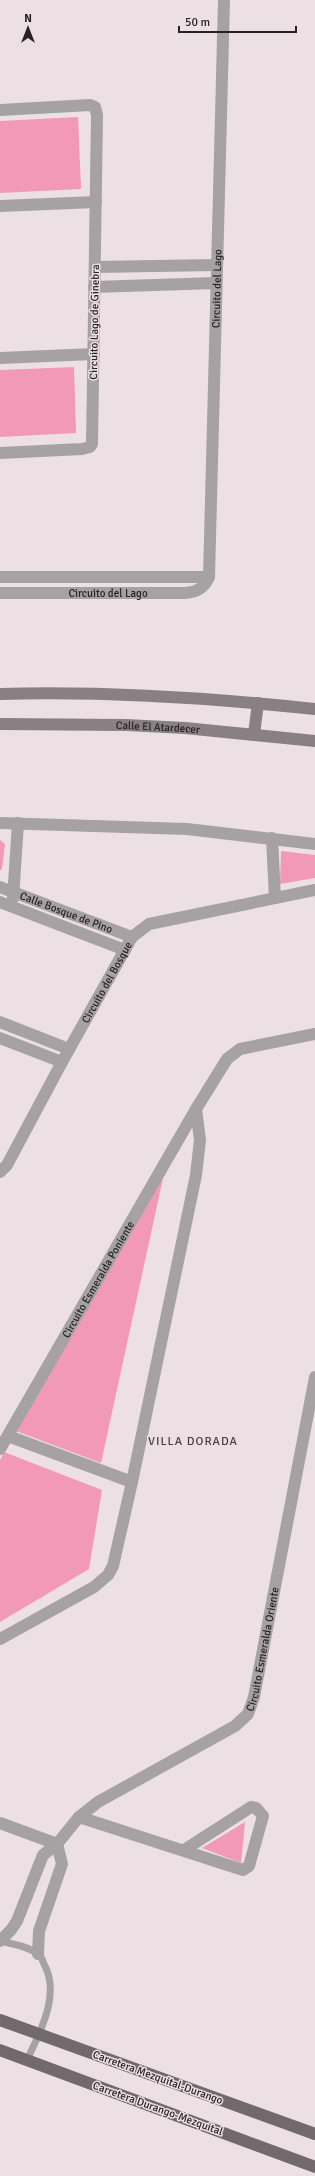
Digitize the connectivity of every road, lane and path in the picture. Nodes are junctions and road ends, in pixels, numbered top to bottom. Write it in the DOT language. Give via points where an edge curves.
graph roads {
  1 [pos="224,0"];
  2 [pos="0,110"];
  3 [pos="96,202"];
  4 [pos="0,206"];
  5 [pos="217,265"];
  6 [pos="95,267"];
  7 [pos="216,283"];
  8 [pos="94,287"];
  9 [pos="94,354"];
  10 [pos="0,358"];
  11 [pos="0,453"];
  12 [pos="0,577"];
  13 [pos="209,577"];
  14 [pos="0,593"];
  15 [pos="0,694"];
  16 [pos="258,703"];
  17 [pos="315,709"];
  18 [pos="0,724"];
  19 [pos="254,734"];
  20 [pos="315,741"];
  21 [pos="0,823"];
  22 [pos="18,823"];
  23 [pos="272,838"];
  24 [pos="315,844"];
  25 [pos="0,887"];
  26 [pos="315,890"];
  27 [pos="13,892"];
  28 [pos="275,898"];
  29 [pos="0,902"];
  30 [pos="12,907"];
  31 [pos="132,937"];
  32 [pos="125,950"];
  33 [pos="0,1022"];
  34 [pos="315,1034"];
  35 [pos="0,1038"];
  36 [pos="69,1049"];
  37 [pos="62,1062"];
  38 [pos="196,1110"];
  39 [pos="2,1167"];
  40 [pos="315,1377"];
  41 [pos="8,1436"];
  42 [pos="0,1449"];
  43 [pos="132,1482"];
  44 [pos="0,1639"];
  45 [pos="79,1817"];
  46 [pos="0,1823"];
  47 [pos="57,1844"];
  48 [pos="184,1850"];
  49 [pos="0,1941"];
  50 [pos="38,1954"];
  51 [pos="0,2020"];
  52 [pos="39,2034"];
  53 [pos="0,2050"];
  54 [pos="27,2060"];
  55 [pos="315,2134"];
  56 [pos="315,2167"];
  1 -- 5 [label="street, Circuito del Lago"];
  2 -- 3 [label="street, Circuito Lago de Ginebra" via="86,105 95,107"];
  3 -- 4 [label="street"];
  3 -- 6 [label="street, Circuito Lago de Ginebra"];
  5 -- 6 [label="street"];
  5 -- 7 [label="street, Circuito del Lago"];
  6 -- 8 [label="street, Circuito Lago de Ginebra"];
  7 -- 8 [label="street"];
  7 -- 13 [label="street, Circuito del Lago"];
  8 -- 9 [label="street, Circuito Lago de Ginebra"];
  9 -- 10 [label="street"];
  9 -- 11 [label="street, Circuito Lago de Ginebra" via="93,438 90,447"];
  12 -- 13 [label="street, Circuito del Lago"];
  13 -- 14 [label="street, Circuito del Lago" via="200,589 185,593"];
  15 -- 16 [label="street" via="111,694"];
  16 -- 17 [label="street"];
  16 -- 19 [label="street"];
  18 -- 19 [label="street, Calle El Atardecer" via="126,725"];
  19 -- 20 [label="street, Calle El Atardecer"];
  21 -- 22 [label="street"];
  22 -- 23 [label="street" via="187,830"];
  22 -- 27 [label="street"];
  23 -- 24 [label="street"];
  23 -- 28 [label="street"];
  25 -- 27 [label="street, Calle Bosque de Pino"];
  26 -- 28 [label="street, Circuito del Bosque"];
  27 -- 30 [label="street"];
  27 -- 31 [label="street, Calle Bosque de Pino"];
  28 -- 31 [label="street, Circuito del Bosque" via="149,924"];
  29 -- 30 [label="street, Calle Bosque de Pino"];
  30 -- 32 [label="street, Calle Bosque de Pino"];
  31 -- 32 [label="street, Circuito del Bosque"];
  32 -- 36 [label="street, Circuito del Bosque"];
  33 -- 36 [label="street"];
  34 -- 38 [label="street, Circuito Esmeralda Poniente" via="235,1051 227,1059"];
  35 -- 37 [label="street"];
  36 -- 37 [label="street, Circuito del Bosque"];
  37 -- 39 [label="street, Circuito del Bosque"];
  38 -- 41 [label="street, Circuito Esmeralda Poniente"];
  38 -- 43 [label="street" via="200,1140 196,1175"];
  40 -- 45 [label="street, Circuito Esmeralda Oriente" via="254,1697 248,1714 235,1726 98,1802"];
  41 -- 42 [label="street, Circuito Esmeralda Poniente"];
  41 -- 43 [label="street"];
  43 -- 44 [label="street" via="115,1558 108,1575 94,1587"];
  45 -- 47 [label="street, Circuito Esmeralda Oriente"];
  45 -- 48 [label="street"];
  46 -- 47 [label="street"];
  47 -- 49 [label="street, Circuito Esmeralda Oriente" via="43,1854 17,1921 12,1930"];
  47 -- 50 [label="street" via="62,1864 39,1931"];
  48 -- 48 [label="street" via="238,1870 246,1869 263,1816 256,1808 251,1807"];
  49 -- 50 [label="lane, Circuito Esmeralda Oriente" via="21,1946"];
  50 -- 52 [label="lane" via="51,1982 51,1998"];
  51 -- 52 [label="main road, Carretera Mezquital-Durango"];
  52 -- 54 [label="lane"];
  52 -- 55 [label="main road, Carretera Mezquital-Durango"];
  53 -- 54 [label="main road, Carretera Durango-Mezquital"];
  54 -- 56 [label="main road, Carretera Durango-Mezquital"];
}
